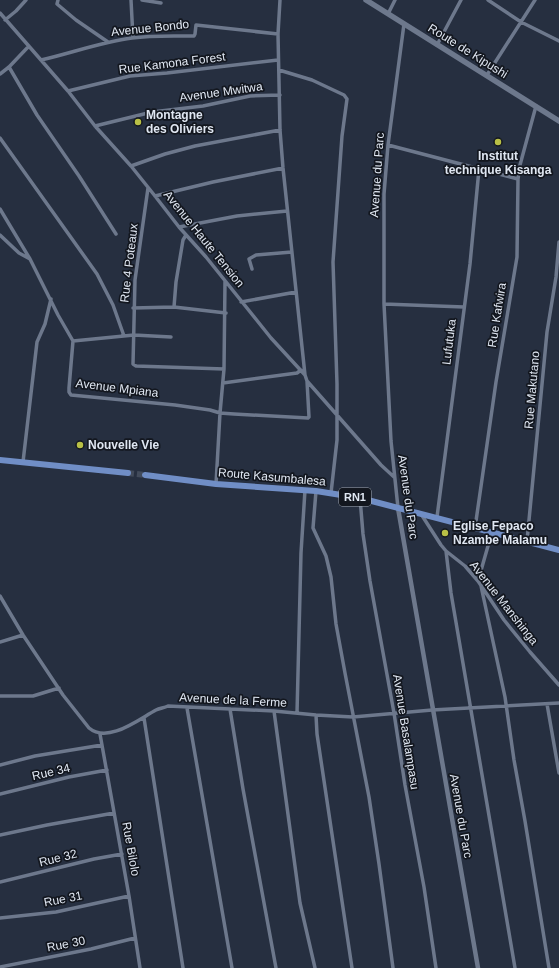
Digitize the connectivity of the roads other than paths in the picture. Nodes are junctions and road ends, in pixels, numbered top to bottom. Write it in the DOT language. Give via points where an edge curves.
graph roads {
  1 [pos="26,0"];
  2 [pos="58,0"];
  3 [pos="131,0"];
  4 [pos="142,0"];
  5 [pos="280,0"];
  6 [pos="366,0"];
  7 [pos="395,0"];
  8 [pos="461,0"];
  9 [pos="488,0"];
  10 [pos="535,0"];
  11 [pos="161,3"];
  12 [pos="0,13"];
  13 [pos="388,14"];
  14 [pos="5,20"];
  15 [pos="521,22"];
  16 [pos="404,24"];
  17 [pos="278,34"];
  18 [pos="133,38"];
  19 [pos="559,41"];
  20 [pos="108,42"];
  21 [pos="437,45"];
  22 [pos="29,46"];
  23 [pos="41,60"];
  24 [pos="278,60"];
  25 [pos="9,67"];
  26 [pos="279,70"];
  27 [pos="0,74"];
  28 [pos="487,75"];
  29 [pos="68,91"];
  30 [pos="280,95"];
  31 [pos="536,106"];
  32 [pos="559,121"];
  33 [pos="95,126"];
  34 [pos="280,130"];
  35 [pos="0,138"];
  36 [pos="388,145"];
  37 [pos="131,166"];
  38 [pos="283,168"];
  39 [pos="479,169"];
  40 [pos="518,179"];
  41 [pos="148,188"];
  42 [pos="156,196"];
  43 [pos="0,209"];
  44 [pos="287,211"];
  45 [pos="179,227"];
  46 [pos="116,234"];
  47 [pos="0,235"];
  48 [pos="186,235"];
  49 [pos="559,242"];
  50 [pos="292,252"];
  51 [pos="30,259"];
  52 [pos="252,269"];
  53 [pos="225,280"];
  54 [pos="296,292"];
  55 [pos="51,300"];
  56 [pos="242,302"];
  57 [pos="384,304"];
  58 [pos="174,307"];
  59 [pos="464,307"];
  60 [pos="133,308"];
  61 [pos="226,313"];
  62 [pos="134,335"];
  63 [pos="124,336"];
  64 [pos="170,337"];
  65 [pos="73,341"];
  66 [pos="224,369"];
  67 [pos="301,370"];
  68 [pos="305,375"];
  69 [pos="307,381"];
  70 [pos="223,383"];
  71 [pos="336,412"];
  72 [pos="220,413"];
  73 [pos="0,460"];
  74 [pos="22,462"];
  75 [pos="128,473"];
  76 [pos="145,475"];
  77 [pos="394,477"];
  78 [pos="216,484"];
  79 [pos="305,490"];
  80 [pos="316,491"];
  81 [pos="331,493"];
  82 [pos="360,498"];
  83 [pos="398,508"];
  84 [pos="420,513"];
  85 [pos="437,517"];
  86 [pos="475,528"];
  87 [pos="492,532"];
  88 [pos="527,541"];
  89 [pos="559,550"];
  90 [pos="446,551"];
  91 [pos="478,581"];
  92 [pos="481,586"];
  93 [pos="0,596"];
  94 [pos="23,636"];
  95 [pos="0,642"];
  96 [pos="559,685"];
  97 [pos="59,688"];
  98 [pos="0,696"];
  99 [pos="559,703"];
  100 [pos="547,704"];
  101 [pos="506,707"];
  102 [pos="187,708"];
  103 [pos="230,709"];
  104 [pos="471,709"];
  105 [pos="432,710"];
  106 [pos="274,711"];
  107 [pos="297,713"];
  108 [pos="394,713"];
  109 [pos="316,715"];
  110 [pos="354,717"];
  111 [pos="144,718"];
  112 [pos="100,734"];
  113 [pos="102,745"];
  114 [pos="0,765"];
  115 [pos="106,770"];
  116 [pos="559,773"];
  117 [pos="0,794"];
  118 [pos="114,813"];
  119 [pos="0,835"];
  120 [pos="122,854"];
  121 [pos="0,882"];
  122 [pos="129,896"];
  123 [pos="0,918"];
  124 [pos="135,938"];
  125 [pos="0,967"];
  126 [pos="140,968"];
  127 [pos="183,968"];
  128 [pos="232,968"];
  129 [pos="276,968"];
  130 [pos="315,968"];
  131 [pos="352,968"];
  132 [pos="393,968"];
  133 [pos="436,968"];
  134 [pos="478,968"];
  135 [pos="515,968"];
  136 [pos="548,968"];
  1 -- 14 [label="street"];
  2 -- 20 [label="street" via="56,4"];
  3 -- 18 [label="street"];
  4 -- 11 [label="street"];
  5 -- 17 [label="street"];
  6 -- 13 [label="main road, Route de Kipushi"];
  7 -- 13 [label="street"];
  8 -- 21 [label="street"];
  9 -- 15 [label="street"];
  10 -- 15 [label="street"];
  12 -- 14 [label="street, Avenue Haute Tension"];
  13 -- 16 [label="main road, Route de Kipushi"];
  14 -- 22 [label="street, Avenue Haute Tension"];
  15 -- 19 [label="street"];
  15 -- 28 [label="street"];
  16 -- 21 [label="main road, Route de Kipushi"];
  16 -- 36 [label="street, Avenue du Parc"];
  17 -- 18 [label="street, Avenue Bondo" via="196,25 194,36"];
  17 -- 24 [label="street"];
  18 -- 20 [label="street, Avenue Bondo"];
  20 -- 23 [label="street, Avenue Bondo"];
  21 -- 28 [label="main road, Route de Kipushi"];
  22 -- 23 [label="street, Avenue Haute Tension"];
  22 -- 25 [label="street"];
  23 -- 29 [label="street, Avenue Haute Tension"];
  24 -- 26 [label="street"];
  24 -- 29 [label="street, Rue Kamona Forest" via="130,76"];
  25 -- 27 [label="street"];
  25 -- 46 [label="street" via="37,115"];
  26 -- 30 [label="street"];
  26 -- 71 [label="street" via="312,80 344,95 347,99 333,262"];
  28 -- 31 [label="main road, Route de Kipushi"];
  29 -- 33 [label="street, Avenue Haute Tension"];
  30 -- 33 [label="street, Avenue Mwitwa" via="250,96 203,106 152,112"];
  30 -- 34 [label="street"];
  31 -- 32 [label="main road, Route de Kipushi"];
  31 -- 40 [label="street, Rue Kafwira" via="525,142"];
  33 -- 37 [label="street, Avenue Haute Tension"];
  34 -- 37 [label="street" via="180,150"];
  34 -- 38 [label="street"];
  35 -- 63 [label="street" via="97,274 113,304"];
  36 -- 39 [label="street"];
  36 -- 57 [label="street, Avenue du Parc" via="384,194"];
  37 -- 41 [label="street, Avenue Haute Tension"];
  38 -- 42 [label="street"];
  38 -- 44 [label="street"];
  39 -- 40 [label="street"];
  39 -- 59 [label="street, Lufutuka"];
  40 -- 86 [label="street, Rue Kafwira" via="517,257"];
  41 -- 42 [label="street, Avenue Haute Tension"];
  41 -- 60 [label="street, Rue 4 Poteaux"];
  42 -- 45 [label="street, Avenue Haute Tension"];
  43 -- 51 [label="street"];
  44 -- 45 [label="street" via="237,216"];
  44 -- 50 [label="street"];
  45 -- 48 [label="street, Avenue Haute Tension"];
  47 -- 51 [label="street" via="19,253"];
  48 -- 53 [label="street, Avenue Haute Tension"];
  48 -- 58 [label="street" via="178,268"];
  49 -- 88 [label="street, Rue Makutano" via="547,332"];
  50 -- 52 [label="street" via="251,257 249,263"];
  50 -- 54 [label="street"];
  51 -- 55 [label="street"];
  53 -- 56 [label="street, Avenue Haute Tension"];
  53 -- 61 [label="street"];
  54 -- 56 [label="street"];
  54 -- 68 [label="street"];
  55 -- 65 [label="street"];
  55 -- 74 [label="street" via="37,342"];
  56 -- 67 [label="street, Avenue Haute Tension"];
  57 -- 59 [label="street"];
  57 -- 77 [label="street, Avenue du Parc"];
  58 -- 60 [label="street"];
  58 -- 61 [label="street"];
  59 -- 85 [label="street, Lufutuka"];
  60 -- 62 [label="street, Rue 4 Poteaux"];
  61 -- 66 [label="street"];
  62 -- 63 [label="street"];
  62 -- 64 [label="street"];
  62 -- 66 [label="street, Rue 4 Poteaux" via="133,364 136,366"];
  63 -- 65 [label="street"];
  65 -- 72 [label="street, Avenue Mpiana" via="68,388 71,395 175,405 216,410"];
  66 -- 70 [label="street"];
  67 -- 68 [label="street, Avenue Haute Tension"];
  67 -- 70 [label="street" via="296,373"];
  68 -- 69 [label="street, Avenue Haute Tension"];
  69 -- 71 [label="street, Avenue Haute Tension"];
  69 -- 72 [label="street, Avenue Mpiana" via="308,418"];
  70 -- 72 [label="street"];
  71 -- 77 [label="street, Avenue Haute Tension"];
  71 -- 81 [label="street" via="337,440"];
  72 -- 78 [label="street"];
  73 -- 74 [label="highway"];
  74 -- 75 [label="highway"];
  76 -- 78 [label="highway, Route Kasumbalesa / RN1"];
  77 -- 83 [label="street, Avenue du Parc"];
  78 -- 79 [label="highway, Route Kasumbalesa / RN1"];
  79 -- 80 [label="highway, Route Kasumbalesa / RN1"];
  79 -- 107 [label="street"];
  80 -- 81 [label="highway, Route Kasumbalesa / RN1"];
  80 -- 110 [label="street" via="313,528 326,556 331,577 336,624"];
  81 -- 82 [label="highway, Route Kasumbalesa / RN1"];
  82 -- 83 [label="highway, Route Kasumbalesa / RN1"];
  82 -- 108 [label="street, Avenue Basalampasu" via="362,534"];
  83 -- 84 [label="highway, Route Kasumbalesa / RN1"];
  83 -- 105 [label="street, Avenue du Parc"];
  84 -- 85 [label="highway, Route Kasumbalesa / RN1"];
  84 -- 90 [label="street, Avenue Manshinga"];
  85 -- 86 [label="highway, Route Kasumbalesa / RN1"];
  86 -- 87 [label="highway, Route Kasumbalesa / RN1"];
  87 -- 88 [label="highway, Route Kasumbalesa / RN1"];
  87 -- 91 [label="street"];
  88 -- 89 [label="highway, Route Kasumbalesa / RN1"];
  90 -- 91 [label="street, Avenue Manshinga" via="465,566"];
  90 -- 104 [label="street"];
  91 -- 92 [label="street, Avenue Manshinga"];
  92 -- 96 [label="street, Avenue Manshinga" via="504,620"];
  92 -- 101 [label="street"];
  93 -- 94 [label="street"];
  94 -- 95 [label="street"];
  94 -- 97 [label="street"];
  97 -- 98 [label="street" via="33,696"];
  97 -- 112 [label="street" via="89,728"];
  99 -- 100 [label="street, Avenue de la Ferme"];
  100 -- 101 [label="street, Avenue de la Ferme"];
  100 -- 116 [label="street"];
  101 -- 104 [label="street, Avenue de la Ferme"];
  101 -- 136 [label="street"];
  102 -- 103 [label="street, Avenue de la Ferme"];
  102 -- 111 [label="street, Avenue de la Ferme" via="168,706"];
  102 -- 128 [label="street"];
  103 -- 106 [label="street, Avenue de la Ferme"];
  103 -- 129 [label="street"];
  104 -- 105 [label="street, Avenue de la Ferme"];
  104 -- 135 [label="street"];
  105 -- 108 [label="street, Avenue de la Ferme"];
  105 -- 134 [label="street, Avenue du Parc"];
  106 -- 107 [label="street, Avenue de la Ferme"];
  106 -- 130 [label="street" via="300,903"];
  107 -- 109 [label="street, Avenue de la Ferme"];
  108 -- 110 [label="street, Avenue de la Ferme"];
  108 -- 133 [label="street, Avenue Basalampasu"];
  109 -- 110 [label="street, Avenue de la Ferme"];
  109 -- 131 [label="street"];
  110 -- 132 [label="street" via="379,864"];
  111 -- 112 [label="street, Avenue de la Ferme" via="126,728"];
  111 -- 127 [label="street"];
  112 -- 113 [label="street, Rue Bilolo"];
  113 -- 114 [label="street" via="35,756"];
  113 -- 115 [label="street, Rue Bilolo"];
  115 -- 117 [label="street, Rue 34"];
  115 -- 118 [label="street, Rue Bilolo"];
  118 -- 119 [label="street"];
  118 -- 120 [label="street, Rue Bilolo"];
  120 -- 121 [label="street, Rue 32"];
  120 -- 122 [label="street, Rue Bilolo"];
  122 -- 123 [label="street, Rue 31" via="56,912"];
  122 -- 124 [label="street, Rue Bilolo"];
  124 -- 125 [label="street, Rue 30"];
  124 -- 126 [label="street, Rue Bilolo"];
}
